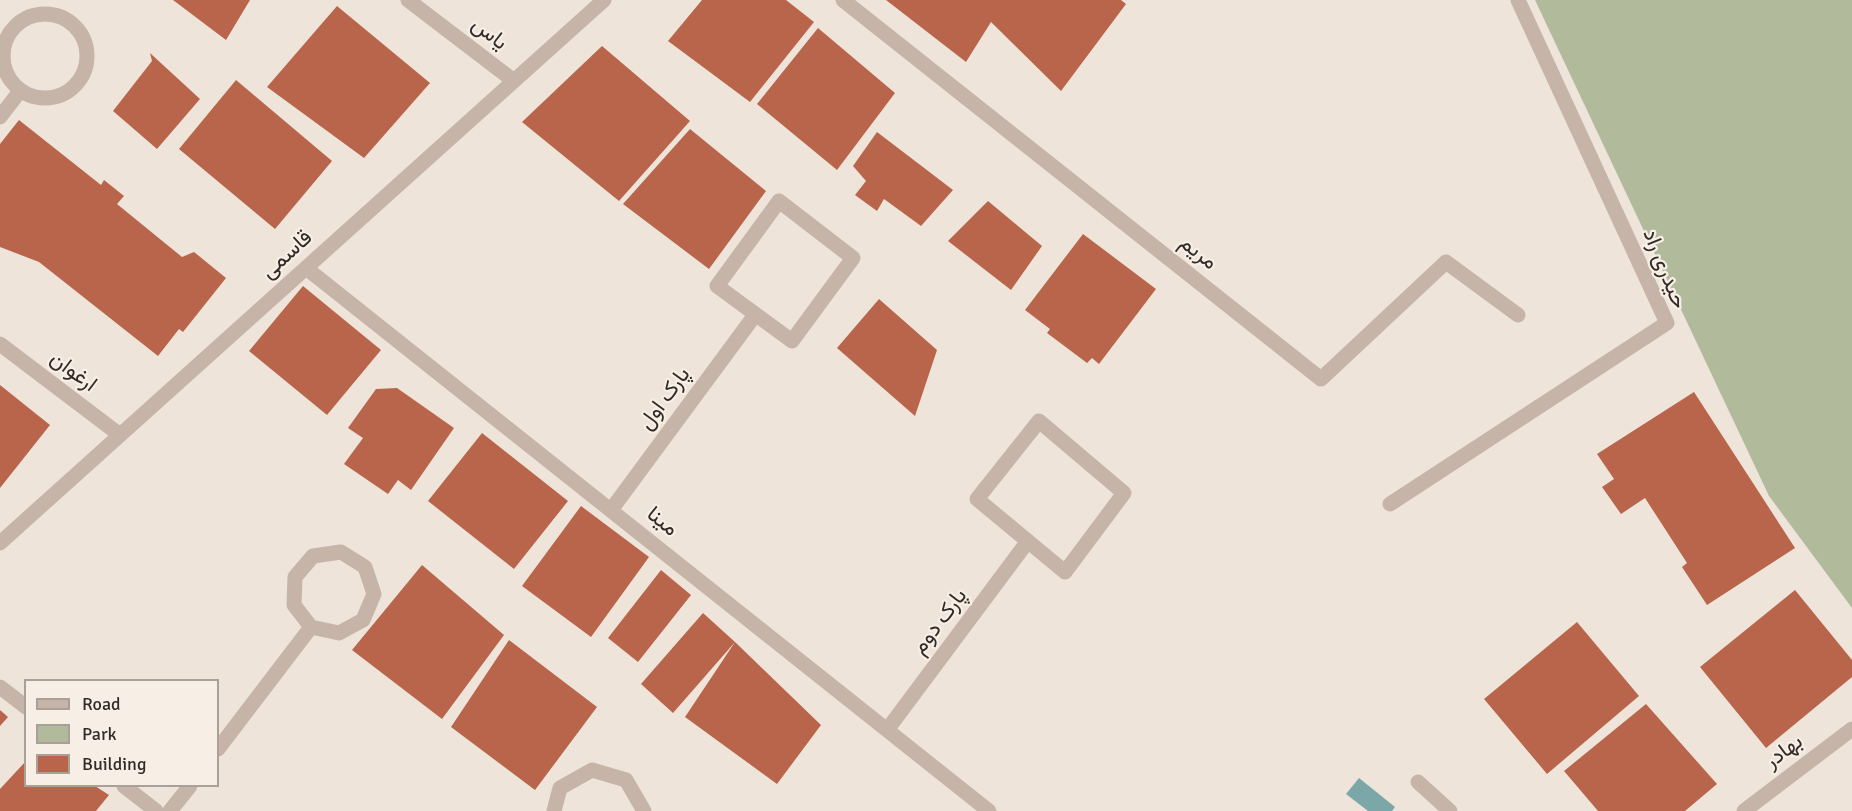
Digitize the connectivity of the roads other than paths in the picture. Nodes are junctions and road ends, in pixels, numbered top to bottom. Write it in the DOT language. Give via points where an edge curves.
graph roads {
  1 [pos="408,0"];
  2 [pos="604,0"];
  3 [pos="843,0"];
  4 [pos="1518,0"];
  5 [pos="514,81"];
  6 [pos="20,91"];
  7 [pos="0,117"];
  8 [pos="306,268"];
  9 [pos="755,315"];
  10 [pos="1518,315"];
  11 [pos="0,344"];
  12 [pos="120,435"];
  13 [pos="1390,504"];
  14 [pos="611,510"];
  15 [pos="1028,541"];
  16 [pos="0,543"];
  17 [pos="311,627"];
  18 [pos="0,687"];
  19 [pos="24,706"];
  20 [pos="1852,729"];
  21 [pos="887,730"];
  22 [pos="219,748"];
  23 [pos="1418,783"];
  24 [pos="125,787"];
  25 [pos="189,787"];
  26 [pos="156,811"];
  27 [pos="170,811"];
  28 [pos="554,811"];
  29 [pos="644,811"];
  30 [pos="989,811"];
  31 [pos="1450,811"];
  32 [pos="1744,811"];
  1 -- 5 [label="street, یاس"];
  2 -- 5 [label="street, قاسمی"];
  3 -- 10 [label="street, مریم" via="1321,379 1446,262"];
  4 -- 13 [label="street, حیدری راد" via="1667,322"];
  5 -- 8 [label="street, قاسمی"];
  6 -- 6 [label="street" via="45,99 70,90 86,69 86,42 70,21 44,13 19,21 3,43 4,70"];
  6 -- 7 [label="street"];
  8 -- 12 [label="street, قاسمی"];
  8 -- 14 [label="street, مینا"];
  9 -- 9 [label="street" via="717,286 778,201 853,258 792,341"];
  9 -- 14 [label="street, پارک اول"];
  11 -- 12 [label="street, ارغوان"];
  12 -- 16 [label="street, قاسمی"];
  14 -- 21 [label="street, مینا"];
  15 -- 15 [label="street" via="977,499 1039,421 1124,493 1065,572"];
  15 -- 21 [label="street, پارک دوم"];
  17 -- 17 [label="street" via="339,633 363,620 374,594 365,567 341,552 313,556 295,577 294,605"];
  17 -- 22 [label="street"];
  18 -- 19 [label="street"];
  20 -- 32 [label="street, بهادر"];
  21 -- 30 [label="street, مینا"];
  23 -- 31 [label="street"];
  24 -- 26 [label="street"];
  25 -- 27 [label="street"];
  28 -- 29 [label="street" via="560,788 592,770 626,780"];
}
